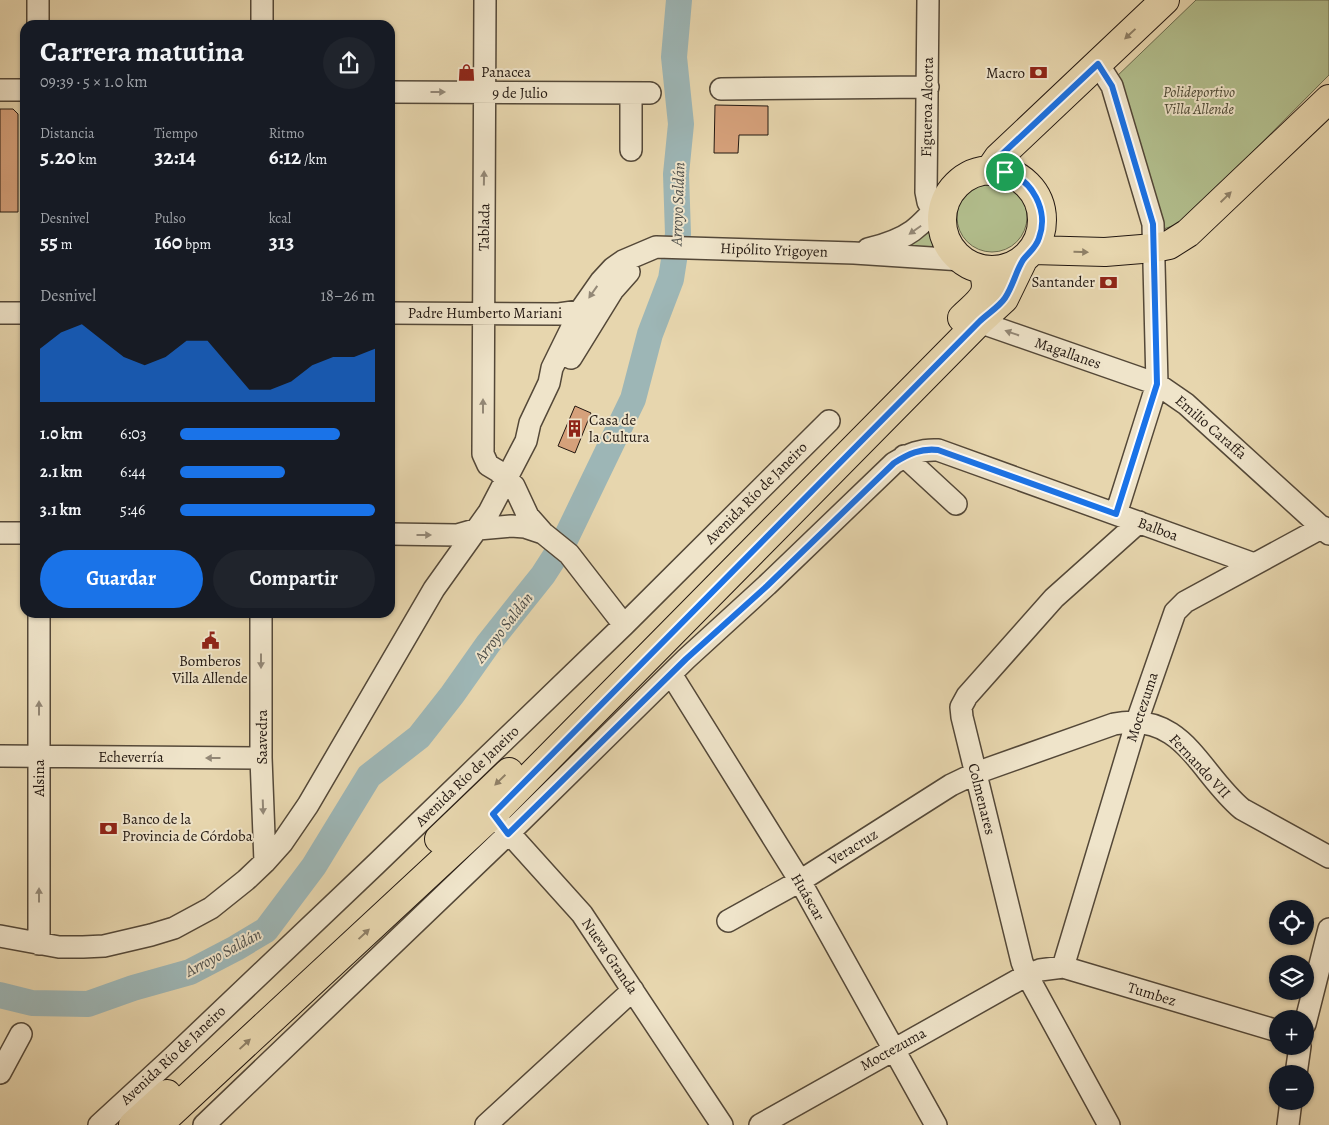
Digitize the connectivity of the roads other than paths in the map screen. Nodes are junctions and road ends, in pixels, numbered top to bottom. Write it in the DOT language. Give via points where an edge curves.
graph roads {
  1 [pos="38,0"];
  2 [pos="262,0"];
  3 [pos="485,0"];
  4 [pos="928,0"];
  5 [pos="1166,0"];
  6 [pos="38,20"];
  7 [pos="262,20"];
  8 [pos="1098,64"];
  9 [pos="928,87"];
  10 [pos="721,89"];
  11 [pos="0,90"];
  12 [pos="20,90"];
  13 [pos="395,92"];
  14 [pos="485,92"];
  15 [pos="1329,99"];
  16 [pos="631,150"];
  17 [pos="989,171"];
  18 [pos="942,213"];
  19 [pos="1154,248"];
  20 [pos="650,250"];
  21 [pos="854,253"];
  22 [pos="1028,255"];
  23 [pos="972,265"];
  24 [pos="580,311"];
  25 [pos="0,313"];
  26 [pos="395,313"];
  27 [pos="20,314"];
  28 [pos="483,314"];
  29 [pos="979,322"];
  30 [pos="550,383"];
  31 [pos="1157,384"];
  32 [pos="829,421"];
  33 [pos="912,454"];
  34 [pos="502,475"];
  35 [pos="521,500"];
  36 [pos="956,504"];
  37 [pos="476,506"];
  38 [pos="1116,514"];
  39 [pos="1139,522"];
  40 [pos="487,528"];
  41 [pos="1326,531"];
  42 [pos="0,533"];
  43 [pos="543,533"];
  44 [pos="20,534"];
  45 [pos="395,534"];
  46 [pos="457,535"];
  47 [pos="1254,564"];
  48 [pos="434,590"];
  49 [pos="39,618"];
  50 [pos="261,618"];
  51 [pos="624,625"];
  52 [pos="671,674"];
  53 [pos="1137,721"];
  54 [pos="0,756"];
  55 [pos="39,756"];
  56 [pos="261,758"];
  57 [pos="976,773"];
  58 [pos="494,816"];
  59 [pos="1329,857"];
  60 [pos="265,862"];
  61 [pos="800,881"];
  62 [pos="728,921"];
  63 [pos="1329,930"];
  64 [pos="0,936"];
  65 [pos="39,944"];
  66 [pos="1063,967"];
  67 [pos="1027,975"];
  68 [pos="633,990"];
  69 [pos="1309,1010"];
  70 [pos="1269,1029"];
  71 [pos="21,1034"];
  72 [pos="893,1049"];
  73 [pos="0,1073"];
  74 [pos="1290,1110"];
  75 [pos="98,1125"];
  76 [pos="133,1125"];
  77 [pos="158,1125"];
  78 [pos="204,1125"];
  79 [pos="486,1125"];
  80 [pos="722,1125"];
  81 [pos="760,1125"];
  82 [pos="936,1125"];
  83 [pos="1109,1125"];
  84 [pos="1288,1125"];
  1 -- 6 [label="street"];
  2 -- 7 [label="street"];
  3 -- 14 [label="street, Tablada"];
  4 -- 9 [label="street, Figueroa Alcorta"];
  5 -- 8 [label="main road, one-way"];
  8 -- 17 [label="main road" via="998,158"];
  8 -- 19 [label="street" via="1112,86 1153,224"];
  9 -- 10 [label="street"];
  9 -- 18 [label="street, Figueroa Alcorta" via="926,192 928,202"];
  11 -- 12 [label="street"];
  13 -- 14 [label="street, 9 de Julio, one-way"];
  14 -- 16 [label="street, 9 de Julio" via="640,93"];
  28 -- 14 [label="street, Tablada, one-way"];
  19 -- 15 [label="main road, one-way" via="1169,245 1188,233"];
  17 -- 18 [label="main road" via="974,174 961,182"];
  17 -- 22 [label="main road" via="1005,172 1020,179 1032,190 1040,205 1042,228"];
  18 -- 21 [label="street, Hipólito Yrigoyen, one-way" via="899,239"];
  18 -- 23 [label="main road" via="951,248"];
  22 -- 19 [label="main road, one-way"];
  19 -- 31 [label="street"];
  20 -- 21 [label="street, Hipólito Yrigoyen" via="695,248"];
  20 -- 24 [label="street, one-way" via="613,268"];
  20 -- 30 [label="street" via="613,290 562,374"];
  21 -- 23 [label="street, Hipólito Yrigoyen"];
  22 -- 23 [label="main road" via="1010,267 997,270"];
  22 -- 29 [label="main road" via="1004,300"];
  23 -- 58 [label="main road, one-way" via="987,285 982,298 641,642"];
  24 -- 28 [label="street, Padre Humberto Mariani"];
  24 -- 30 [label="street" via="552,368"];
  25 -- 27 [label="street"];
  26 -- 28 [label="street, Padre Humberto Mariani"];
  34 -- 28 [label="street, Tablada, one-way" via="488,465 483,454"];
  31 -- 29 [label="street, Magallanes, one-way"];
  29 -- 58 [label="main road"];
  30 -- 34 [label="street" via="530,423 517,436"];
  31 -- 38 [label="street"];
  31 -- 41 [label="street, Emilio Caraffa" via="1186,404"];
  32 -- 51 [label="street, Avenida Río de Janeiro"];
  33 -- 36 [label="street"];
  33 -- 38 [label="street, Balboa" via="928,449 938,450"];
  33 -- 52 [label="street" via="894,463"];
  34 -- 35 [label="street" via="514,486"];
  34 -- 37 [label="street"];
  34 -- 40 [label="street"];
  35 -- 40 [label="street" via="502,523"];
  35 -- 43 [label="street" via="528,516"];
  37 -- 40 [label="street"];
  37 -- 46 [label="street"];
  38 -- 39 [label="street, Balboa"];
  39 -- 47 [label="street, Balboa"];
  39 -- 57 [label="street, Colmenares" via="1054,598 964,700 962,717"];
  40 -- 43 [label="street" via="525,527"];
  40 -- 46 [label="street"];
  40 -- 48 [label="street"];
  41 -- 47 [label="street, Moctezuma"];
  42 -- 44 [label="street"];
  43 -- 51 [label="street" via="569,554"];
  45 -- 46 [label="street, one-way"];
  46 -- 48 [label="street"];
  47 -- 53 [label="street, Moctezuma" via="1185,602 1175,612"];
  48 -- 60 [label="street" via="308,805"];
  55 -- 49 [label="street, Alsina, one-way"];
  50 -- 56 [label="street, Saavedra, one-way"];
  51 -- 75 [label="street, Avenida Río de Janeiro"];
  52 -- 58 [label="street"];
  52 -- 61 [label="street, Huáscar"];
  53 -- 57 [label="street, Fernando VII" via="1114,724"];
  53 -- 59 [label="street, Fernando VII" via="1151,723 1176,736 1242,809"];
  53 -- 66 [label="street, Moctezuma"];
  54 -- 55 [label="street, Echeverría"];
  56 -- 55 [label="street, Echeverría, one-way"];
  65 -- 55 [label="street, Alsina, one-way"];
  56 -- 60 [label="street, Saavedra, one-way"];
  57 -- 61 [label="street, Veracruz" via="951,785"];
  57 -- 67 [label="street, Colmenares"];
  58 -- 68 [label="street, Nueva Granda" via="582,914"];
  58 -- 76 [label="main road"];
  77 -- 58 [label="main road, one-way"];
  58 -- 78 [label="street"];
  60 -- 65 [label="street" via="211,908 174,928 104,946"];
  61 -- 62 [label="street, Veracruz"];
  61 -- 72 [label="street, Huáscar"];
  63 -- 69 [label="street"];
  64 -- 65 [label="street"];
  66 -- 67 [label="street, Tumbez"];
  66 -- 70 [label="street, Tumbez"];
  67 -- 72 [label="street, Moctezuma"];
  67 -- 83 [label="street, Colmenares"];
  68 -- 79 [label="street"];
  68 -- 80 [label="street, Nueva Granda"];
  71 -- 73 [label="street"];
  72 -- 81 [label="street, Moctezuma"];
  72 -- 82 [label="street, Huáscar"];
  74 -- 84 [label="street"];
}
